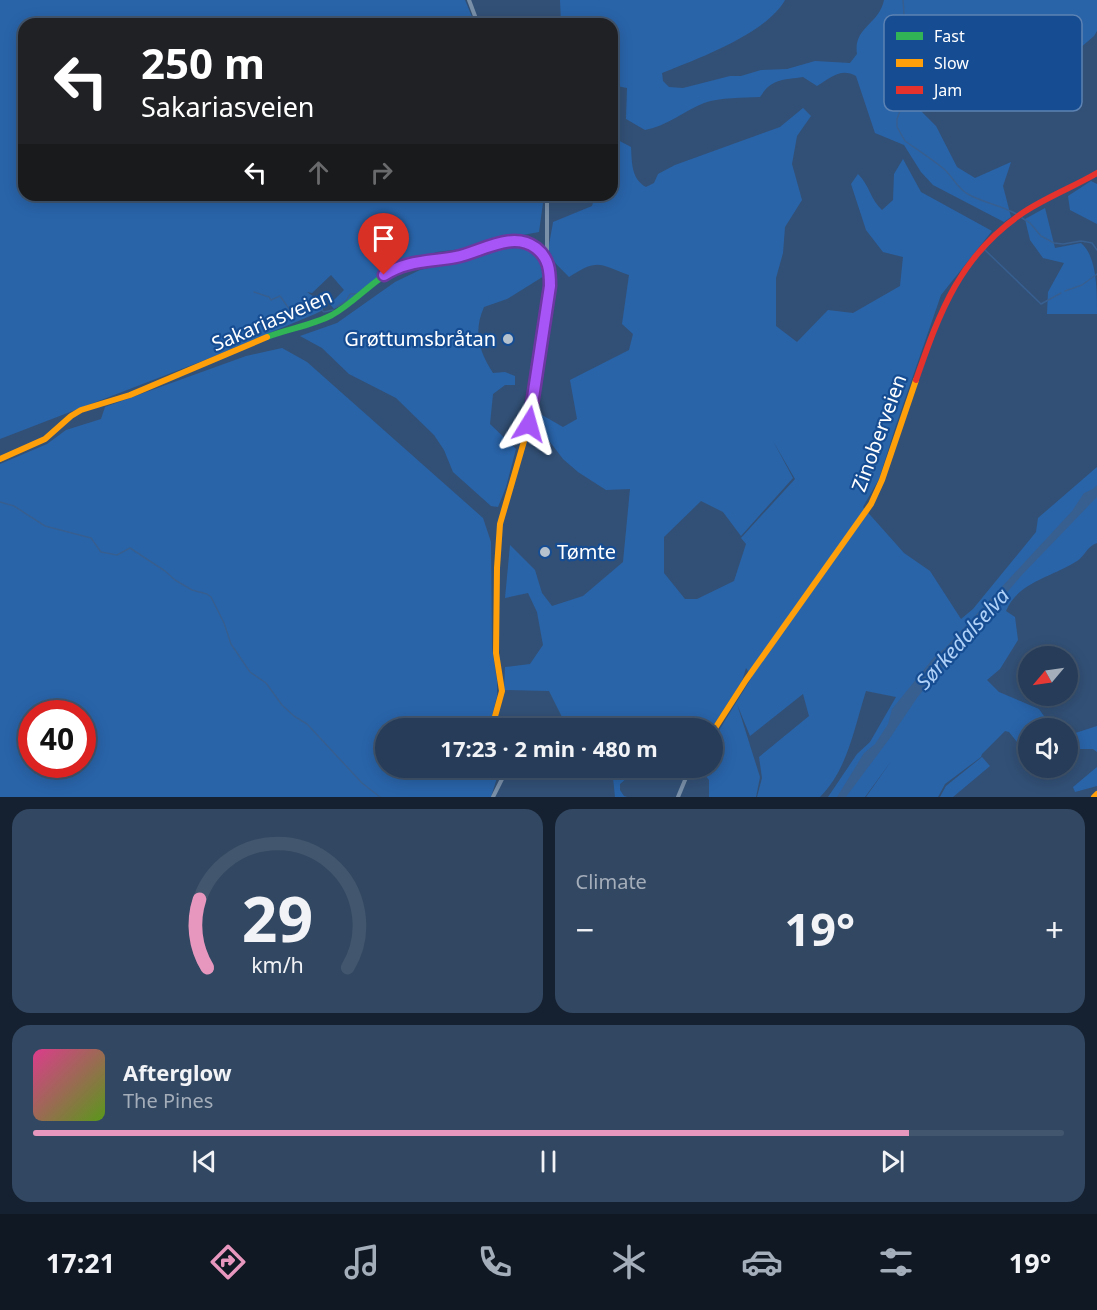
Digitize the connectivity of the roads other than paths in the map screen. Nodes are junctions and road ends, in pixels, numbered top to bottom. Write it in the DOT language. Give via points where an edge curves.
graph roads {
  1 [pos="469,0"];
  2 [pos="476,18"];
  3 [pos="1097,173"];
  4 [pos="547,201"];
  5 [pos="547,260"];
  6 [pos="0,459"];
  7 [pos="495,718"];
  8 [pos="722,718"];
  9 [pos="502,778"];
  10 [pos="686,778"];
  11 [pos="493,797"];
  12 [pos="678,797"];
  1 -- 2 [label="street"];
  3 -- 8 [label="street, Zinoberveien" via="1015,218 997,233 956,282 925,351 872,504"];
  4 -- 5 [label="street"];
  5 -- 6 [label="street, Sakariasveien" via="532,245 513,241 401,266 330,316 271,336 136,393 86,408 45,439"];
  5 -- 7 [label="street" via="549,299 529,424 500,524 496,653 502,691"];
  9 -- 11 [label="street"];
  10 -- 12 [label="street"];
}
